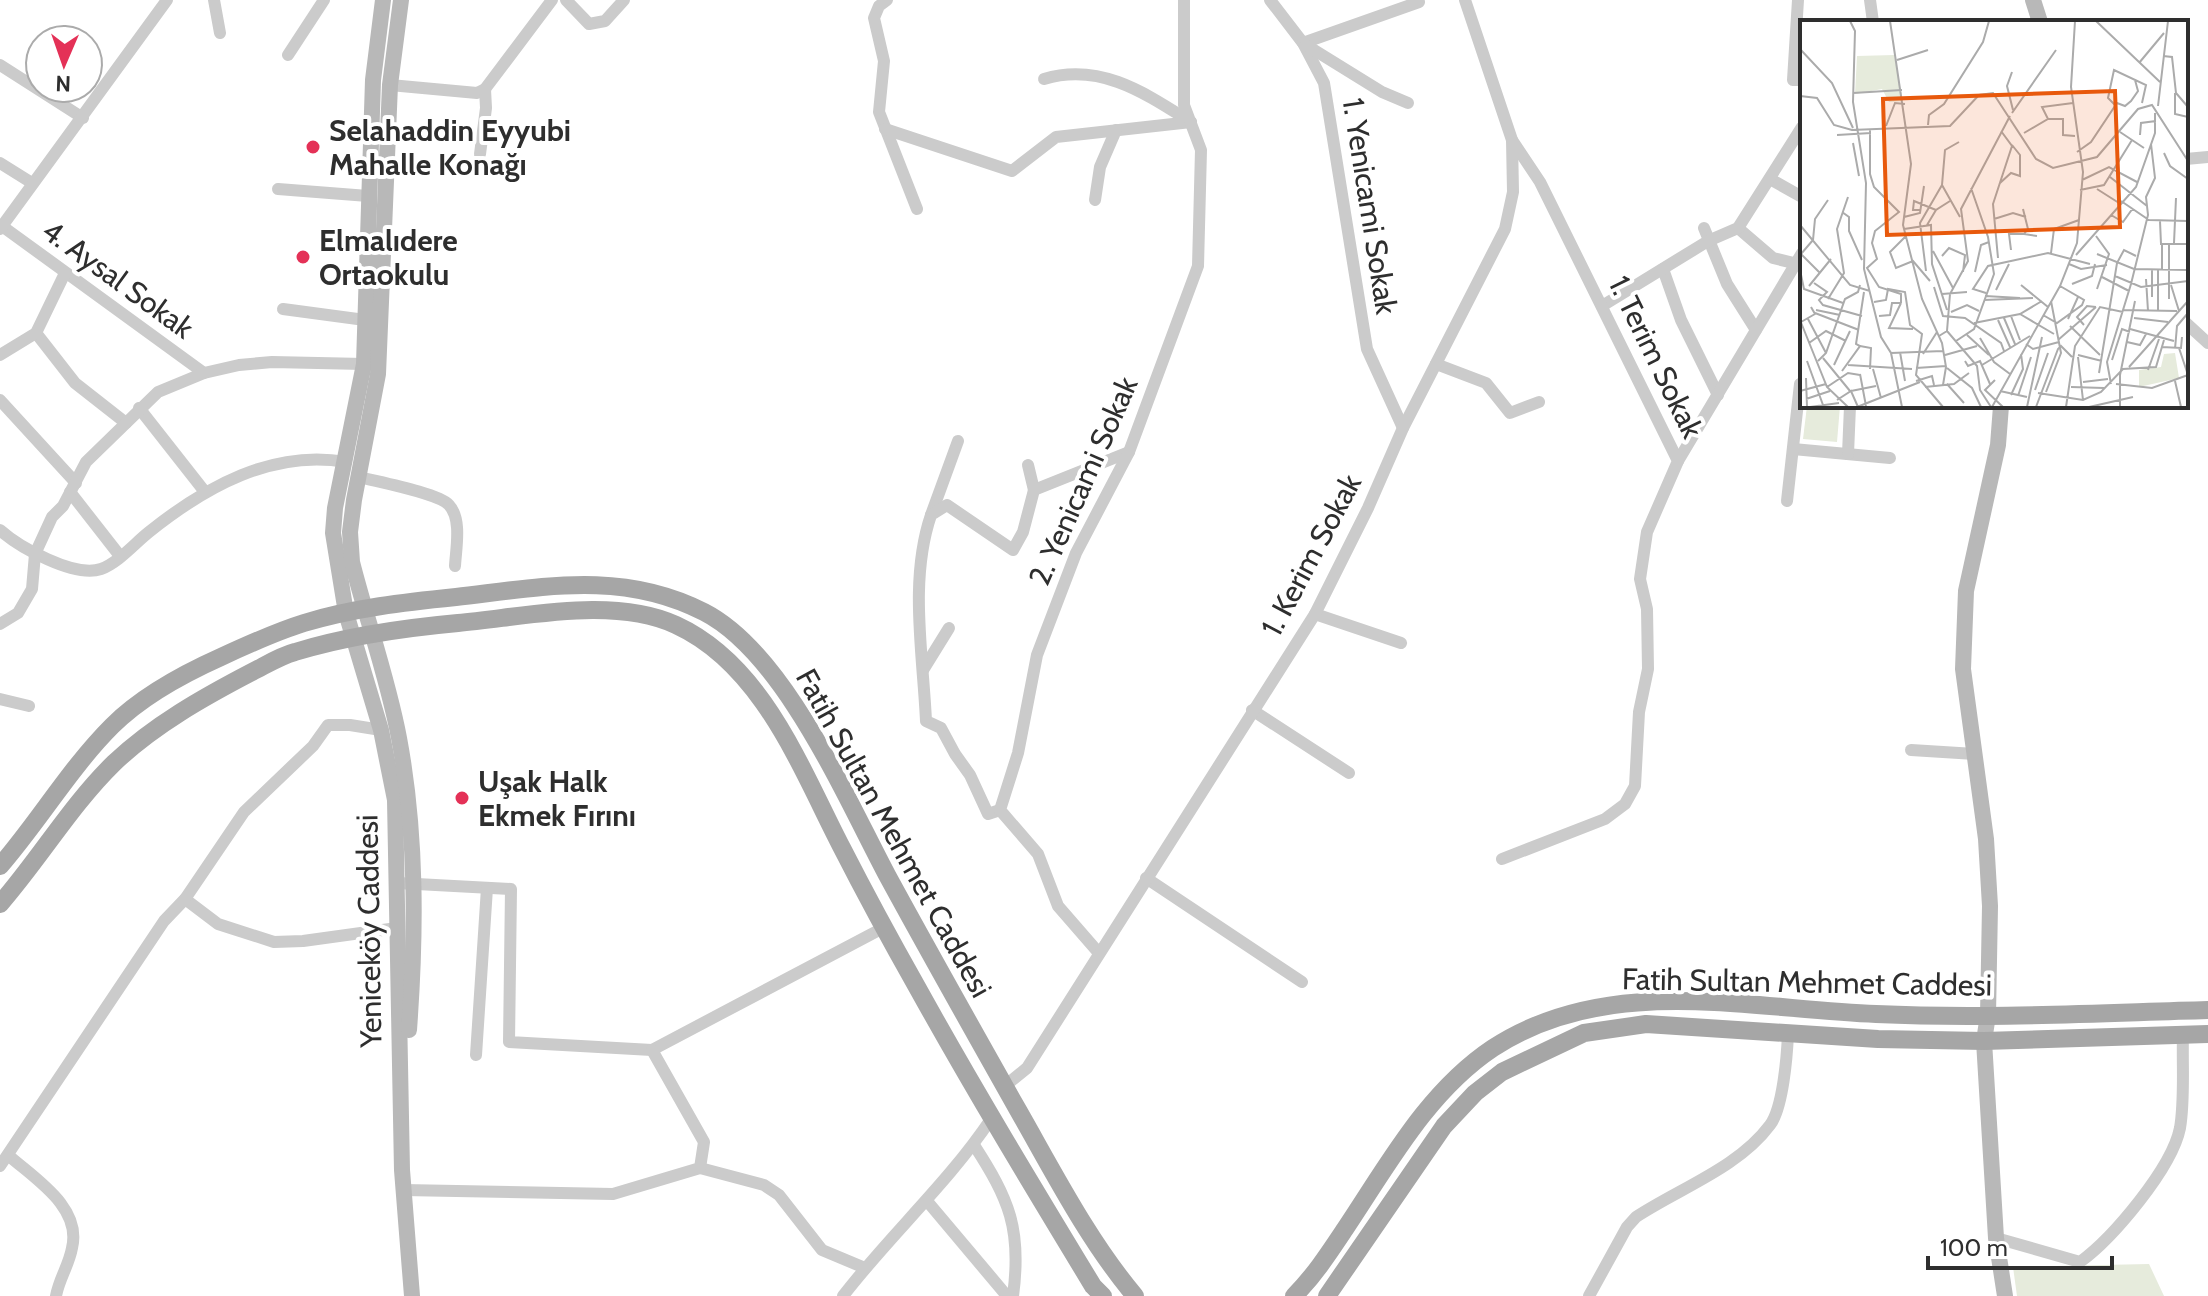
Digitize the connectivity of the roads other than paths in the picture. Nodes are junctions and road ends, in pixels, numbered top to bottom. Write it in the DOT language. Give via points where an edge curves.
graph roads {
  1 [pos="167,0"];
  2 [pos="214,0"];
  3 [pos="324,0"];
  4 [pos="383,0"];
  5 [pos="401,0"];
  6 [pos="552,0"];
  7 [pos="566,0"];
  8 [pos="624,0"];
  9 [pos="887,0"];
  10 [pos="1184,0"];
  11 [pos="1270,0"];
  12 [pos="1465,0"];
  13 [pos="1798,0"];
  14 [pos="1870,0"];
  15 [pos="2033,0"];
  16 [pos="1419,2"];
  17 [pos="1873,20"];
  18 [pos="2039,20"];
  19 [pos="220,33"];
  20 [pos="1303,43"];
  21 [pos="288,55"];
  22 [pos="0,65"];
  23 [pos="1044,79"];
  24 [pos="1797,80"];
  25 [pos="390,85"];
  26 [pos="485,89"];
  27 [pos="1408,103"];
  28 [pos="83,118"];
  29 [pos="1191,122"];
  30 [pos="885,129"];
  31 [pos="1116,130"];
  32 [pos="1800,130"];
  33 [pos="1512,140"];
  34 [pos="371,143"];
  35 [pos="389,143"];
  36 [pos="480,154"];
  37 [pos="2208,157"];
  38 [pos="2188,159"];
  39 [pos="0,163"];
  40 [pos="1770,179"];
  41 [pos="32,183"];
  42 [pos="278,189"];
  43 [pos="368,196"];
  44 [pos="1800,196"];
  45 [pos="1095,200"];
  46 [pos="917,209"];
  47 [pos="1,228"];
  48 [pos="1704,228"];
  49 [pos="1738,228"];
  50 [pos="1708,241"];
  51 [pos="1800,260"];
  52 [pos="1663,269"];
  53 [pos="65,273"];
  54 [pos="1602,306"];
  55 [pos="283,309"];
  56 [pos="365,320"];
  57 [pos="2188,325"];
  58 [pos="1756,330"];
  59 [pos="36,333"];
  60 [pos="2208,343"];
  61 [pos="0,355"];
  62 [pos="364,364"];
  63 [pos="1436,364"];
  64 [pos="204,373"];
  65 [pos="1800,384"];
  66 [pos="1718,395"];
  67 [pos="0,400"];
  68 [pos="1539,402"];
  69 [pos="139,408"];
  70 [pos="1850,408"];
  71 [pos="2001,408"];
  72 [pos="126,423"];
  73 [pos="1403,428"];
  74 [pos="958,441"];
  75 [pos="1793,449"];
  76 [pos="1129,452"];
  77 [pos="1848,454"];
  78 [pos="1890,458"];
  79 [pos="1678,461"];
  80 [pos="346,462"];
  81 [pos="1028,465"];
  82 [pos="359,477"];
  83 [pos="73,488"];
  84 [pos="1034,490"];
  85 [pos="205,492"];
  86 [pos="1787,501"];
  87 [pos="931,515"];
  88 [pos="0,530"];
  89 [pos="35,554"];
  90 [pos="120,556"];
  91 [pos="455,566"];
  92 [pos="366,610"];
  93 [pos="346,613"];
  94 [pos="1315,614"];
  95 [pos="0,624"];
  96 [pos="949,628"];
  97 [pos="373,634"];
  98 [pos="353,638"];
  99 [pos="1401,643"];
  100 [pos="923,670"];
  101 [pos="0,699"];
  102 [pos="29,706"];
  103 [pos="1252,710"];
  104 [pos="381,730"];
  105 [pos="1911,750"];
  106 [pos="1975,754"];
  107 [pos="1349,773"];
  108 [pos="1000,810"];
  109 [pos="1502,859"];
  110 [pos="0,866"];
  111 [pos="1146,878"];
  112 [pos="406,883"];
  113 [pos="487,888"];
  114 [pos="185,899"];
  115 [pos="0,904"];
  116 [pos="397,928"];
  117 [pos="883,928"];
  118 [pos="1098,952"];
  119 [pos="1302,982"];
  120 [pos="2208,1010"];
  121 [pos="1988,1015"];
  122 [pos="1788,1034"];
  123 [pos="2183,1034"];
  124 [pos="2208,1034"];
  125 [pos="1984,1041"];
  126 [pos="652,1050"];
  127 [pos="476,1055"];
  128 [pos="400,1074"];
  129 [pos="1005,1086"];
  130 [pos="991,1119"];
  131 [pos="974,1145"];
  132 [pos="4,1161"];
  133 [pos="700,1168"];
  134 [pos="403,1190"];
  135 [pos="927,1201"];
  136 [pos="1996,1238"];
  137 [pos="865,1268"];
  138 [pos="56,1296"];
  139 [pos="412,1296"];
  140 [pos="843,1296"];
  141 [pos="1010,1296"];
  142 [pos="1103,1296"];
  143 [pos="1135,1296"];
  144 [pos="1294,1296"];
  145 [pos="1327,1296"];
  146 [pos="1589,1296"];
  147 [pos="2005,1296"];
  1 -- 28 [label="street"];
  2 -- 19 [label="street"];
  3 -- 21 [label="street"];
  4 -- 34 [label="street, Yeniceköy Caddesi"];
  5 -- 25 [label="street, Yeniceköy Caddesi"];
  6 -- 26 [label="street"];
  7 -- 8 [label="street" via="589,24 605,21"];
  9 -- 30 [label="street" via="874,18 884,61 879,112"];
  10 -- 29 [label="street, 2. Yenicami Sokak" via="1184,105"];
  11 -- 20 [label="street, 1. Yenicami Sokak"];
  12 -- 33 [label="street, 1. Kerim Sokak"];
  13 -- 24 [label="street"];
  14 -- 17 [label="street"];
  15 -- 18 [label="street"];
  16 -- 20 [label="street"];
  20 -- 27 [label="street"];
  20 -- 73 [label="street, 1. Yenicami Sokak" via="1324,83 1367,349"];
  22 -- 28 [label="street"];
  23 -- 29 [label="street" via="1063,73 1104,76 1142,91"];
  25 -- 26 [label="street" via="477,93"];
  25 -- 35 [label="street, Yeniceköy Caddesi"];
  26 -- 36 [label="street"];
  28 -- 41 [label="street"];
  29 -- 31 [label="street"];
  29 -- 76 [label="street, 2. Yenicami Sokak" via="1201,150 1198,266"];
  30 -- 31 [label="street" via="1012,171 1056,137"];
  30 -- 46 [label="street"];
  31 -- 45 [label="street" via="1100,167"];
  32 -- 40 [label="street"];
  33 -- 54 [label="street, 1. Terim Sokak" via="1540,182"];
  33 -- 63 [label="street, 1. Kerim Sokak" via="1513,192 1505,229"];
  34 -- 35 [label="street"];
  34 -- 43 [label="street, Yeniceköy Caddesi"];
  35 -- 82 [label="street, Yeniceköy Caddesi" via="378,374"];
  37 -- 38 [label="street"];
  39 -- 41 [label="street"];
  40 -- 44 [label="street"];
  40 -- 49 [label="street"];
  41 -- 47 [label="street"];
  42 -- 43 [label="street"];
  43 -- 56 [label="street, Yeniceköy Caddesi"];
  47 -- 53 [label="street, 4. Aysal Sokak"];
  48 -- 50 [label="street"];
  49 -- 50 [label="street"];
  49 -- 51 [label="street" via="1773,258"];
  50 -- 52 [label="street"];
  50 -- 58 [label="street"];
  51 -- 58 [label="street"];
  52 -- 54 [label="street"];
  52 -- 66 [label="street"];
  53 -- 59 [label="street"];
  53 -- 64 [label="street, 4. Aysal Sokak"];
  54 -- 79 [label="street, 1. Terim Sokak"];
  55 -- 56 [label="street"];
  56 -- 62 [label="street, Yeniceköy Caddesi"];
  57 -- 60 [label="street"];
  58 -- 66 [label="street"];
  59 -- 61 [label="street"];
  59 -- 72 [label="street" via="75,383"];
  62 -- 64 [label="street" via="272,362"];
  62 -- 80 [label="street, Yeniceköy Caddesi"];
  63 -- 68 [label="street" via="1486,383 1510,413"];
  63 -- 73 [label="street, 1. Kerim Sokak"];
  64 -- 69 [label="street" via="158,392"];
  65 -- 75 [label="street"];
  66 -- 79 [label="street"];
  67 -- 83 [label="street"];
  69 -- 72 [label="street"];
  69 -- 85 [label="street"];
  70 -- 77 [label="street"];
  71 -- 106 [label="street" via="1998,445 1966,591 1963,669"];
  72 -- 83 [label="street" via="86,462"];
  73 -- 94 [label="street, 1. Kerim Sokak"];
  74 -- 87 [label="street"];
  75 -- 77 [label="street"];
  75 -- 86 [label="street"];
  76 -- 84 [label="street"];
  76 -- 108 [label="street, 2. Yenicami Sokak" via="1076,553 1037,655 1018,753"];
  77 -- 78 [label="street"];
  79 -- 109 [label="street, 1. Terim Sokak" via="1647,532 1640,579 1647,609 1648,669 1639,712 1635,786 1625,804 1605,819"];
  80 -- 85 [label="street" via="286,462"];
  80 -- 93 [label="street, Yeniceköy Caddesi" via="333,533"];
  81 -- 84 [label="street"];
  82 -- 91 [label="street" via="450,505 457,526"];
  82 -- 92 [label="street, Yeniceköy Caddesi" via="350,532 352,562"];
  83 -- 89 [label="street"];
  83 -- 90 [label="street"];
  84 -- 87 [label="street" via="1013,550 947,505"];
  85 -- 90 [label="street"];
  87 -- 100 [label="street" via="919,593"];
  88 -- 89 [label="street"];
  89 -- 90 [label="street" via="78,569 100,569"];
  89 -- 95 [label="street" via="32,589 18,613"];
  92 -- 93 [label="main road, Fatih Sultan Mehmet Caddesi"];
  92 -- 97 [label="street, Yeniceköy Caddesi"];
  92 -- 129 [label="main road, Fatih Sultan Mehmet Caddesi" via="550,586 618,585 676,599 732,631 772,672 812,735"];
  93 -- 98 [label="street, Yeniceköy Caddesi"];
  93 -- 110 [label="main road, Fatih Sultan Mehmet Caddesi" via="277,632 193,669 149,696 113,724"];
  94 -- 99 [label="street"];
  94 -- 103 [label="street, 1. Kerim Sokak"];
  96 -- 100 [label="street"];
  97 -- 98 [label="main road, Fatih Sultan Mehmet Caddesi"];
  97 -- 112 [label="street, Yeniceköy Caddesi" via="399,738"];
  97 -- 117 [label="main road, Fatih Sultan Mehmet Caddesi" via="601,609 641,613 710,645 735,668 785,737"];
  98 -- 104 [label="street, Yeniceköy Caddesi"];
  98 -- 115 [label="main road, Fatih Sultan Mehmet Caddesi" via="292,652 228,684 140,740 85,795"];
  100 -- 108 [label="street" via="926,721 941,728 988,814"];
  101 -- 102 [label="street"];
  103 -- 107 [label="street"];
  103 -- 111 [label="street, 1. Kerim Sokak"];
  104 -- 112 [label="street, Yeniceköy Caddesi"];
  104 -- 114 [label="street" via="328,725 244,812"];
  105 -- 106 [label="street"];
  106 -- 121 [label="street" via="1990,906"];
  108 -- 118 [label="street" via="1038,854 1058,906"];
  111 -- 118 [label="street, 1. Kerim Sokak"];
  111 -- 119 [label="street"];
  112 -- 113 [label="street"];
  112 -- 116 [label="street, Yeniceköy Caddesi"];
  112 -- 128 [label="street, Yeniceköy Caddesi" via="412,992 406,1066"];
  113 -- 126 [label="street" via="511,889 509,1042"];
  113 -- 127 [label="street"];
  114 -- 116 [label="street" via="218,924 274,942"];
  114 -- 132 [label="street" via="164,921"];
  116 -- 128 [label="street, Yeniceköy Caddesi"];
  117 -- 126 [label="street"];
  117 -- 130 [label="main road, Fatih Sultan Mehmet Caddesi"];
  118 -- 129 [label="street, 1. Kerim Sokak" via="1027,1068"];
  120 -- 121 [label="main road, Fatih Sultan Mehmet Caddesi"];
  121 -- 125 [label="street"];
  121 -- 144 [label="main road, Fatih Sultan Mehmet Caddesi" via="1675,1001 1577,1010 1494,1048 1458,1077 1421,1115"];
  122 -- 125 [label="main road, Fatih Sultan Mehmet Caddesi"];
  122 -- 145 [label="main road, Fatih Sultan Mehmet Caddesi" via="1682,1025 1612,1028 1584,1033 1502,1072 1444,1126"];
  122 -- 146 [label="street" via="1787,1066 1772,1124 1723,1166 1636,1217"];
  123 -- 124 [label="main road, Fatih Sultan Mehmet Caddesi"];
  123 -- 125 [label="main road, Fatih Sultan Mehmet Caddesi"];
  123 -- 136 [label="street" via="2180,1127 2172,1154 2092,1253 2080,1262"];
  125 -- 136 [label="street"];
  126 -- 133 [label="street" via="704,1142"];
  128 -- 134 [label="street"];
  129 -- 143 [label="main road, Fatih Sultan Mehmet Caddesi" via="1056,1177"];
  130 -- 131 [label="street"];
  130 -- 142 [label="main road, Fatih Sultan Mehmet Caddesi"];
  131 -- 135 [label="street"];
  131 -- 141 [label="street" via="1012,1214"];
  132 -- 138 [label="street" via="51,1193 70,1214 75,1230 72,1249"];
  133 -- 134 [label="street" via="613,1194"];
  133 -- 137 [label="street" via="764,1185 779,1195 822,1250"];
  134 -- 139 [label="street"];
  135 -- 137 [label="street"];
  135 -- 141 [label="street"];
  136 -- 147 [label="street"];
  137 -- 140 [label="street"];
}
